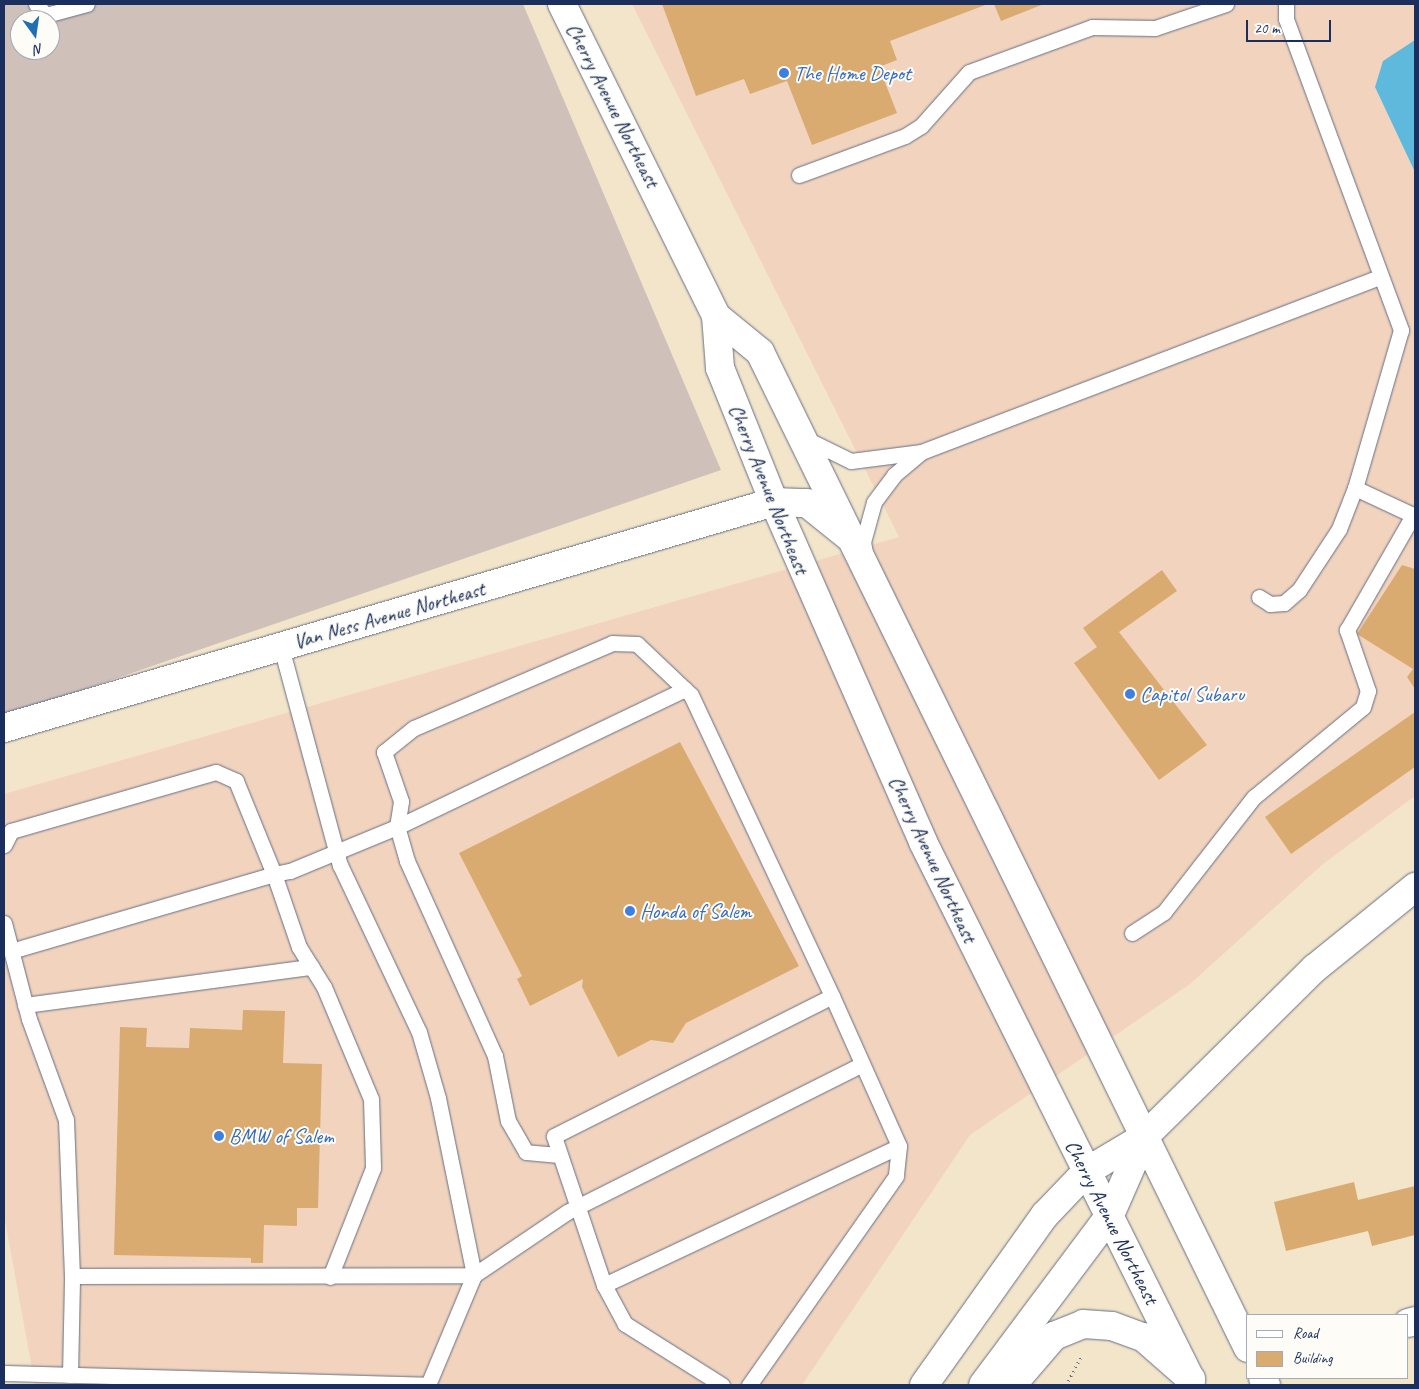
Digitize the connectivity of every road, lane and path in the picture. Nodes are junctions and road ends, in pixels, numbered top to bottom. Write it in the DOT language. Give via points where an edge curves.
graph roads {
  1 [pos="36,4"];
  2 [pos="87,4"];
  3 [pos="562,4"];
  4 [pos="1226,4"];
  5 [pos="1286,4"];
  6 [pos="799,176"];
  7 [pos="1380,278"];
  8 [pos="716,316"];
  9 [pos="803,436"];
  10 [pos="921,452"];
  11 [pos="1355,488"];
  12 [pos="774,502"];
  13 [pos="1414,516"];
  14 [pos="854,541"];
  15 [pos="870,574"];
  16 [pos="1259,597"];
  17 [pos="281,647"];
  18 [pos="685,689"];
  19 [pos="4,728"];
  20 [pos="397,828"];
  21 [pos="4,846"];
  22 [pos="337,855"];
  23 [pos="274,874"];
  24 [pos="1415,887"];
  25 [pos="4,924"];
  26 [pos="1132,933"];
  27 [pos="11,951"];
  28 [pos="311,967"];
  29 [pos="832,996"];
  30 [pos="25,1005"];
  31 [pos="862,1064"];
  32 [pos="1144,1137"];
  33 [pos="899,1146"];
  34 [pos="560,1155"];
  35 [pos="1088,1171"];
  36 [pos="575,1208"];
  37 [pos="1110,1215"];
  38 [pos="474,1275"];
  39 [pos="72,1276"];
  40 [pos="330,1277"];
  41 [pos="604,1285"];
  42 [pos="1246,1344"];
  43 [pos="1083,1351"];
  44 [pos="4,1373"];
  45 [pos="70,1375"];
  46 [pos="1193,1382"];
  47 [pos="428,1385"];
  48 [pos="722,1385"];
  49 [pos="749,1385"];
  50 [pos="924,1385"];
  51 [pos="983,1385"];
  52 [pos="1012,1385"];
  53 [pos="1066,1385"];
  1 -- 2 [label="lane" via="46,16"];
  3 -- 8 [label="main road, Cherry Avenue Northeast"];
  4 -- 6 [label="lane" via="1155,28 1092,27 969,72 920,126 905,136"];
  5 -- 7 [label="lane" via="1286,19"];
  7 -- 10 [label="lane"];
  7 -- 11 [label="lane" via="1401,330 1399,348"];
  8 -- 9 [label="main road, Cherry Avenue Northeast" via="760,352"];
  8 -- 12 [label="main road, Cherry Avenue Northeast" via="720,368"];
  9 -- 10 [label="lane" via="827,452 851,461"];
  9 -- 14 [label="main road, Cherry Avenue Northeast"];
  10 -- 15 [label="lane" via="894,475 867,518 863,542"];
  11 -- 13 [label="lane"];
  11 -- 16 [label="lane" via="1339,529 1300,590 1284,603 1270,604"];
  12 -- 14 [label="main road, Van Ness Avenue Northeast" via="807,504"];
  12 -- 17 [label="main road, Van Ness Avenue Northeast"];
  12 -- 35 [label="main road, Cherry Avenue Northeast" via="923,842"];
  13 -- 26 [label="lane" via="1347,630 1368,691 1363,706 1254,797 1164,912"];
  14 -- 15 [label="main road, Cherry Avenue Northeast"];
  15 -- 32 [label="main road, Cherry Avenue Northeast"];
  17 -- 19 [label="main road, Van Ness Avenue Northeast"];
  17 -- 22 [label="lane"];
  18 -- 20 [label="lane"];
  18 -- 20 [label="lane" via="637,644 612,643 414,728 384,752 401,801"];
  18 -- 29 [label="lane"];
  20 -- 22 [label="lane"];
  20 -- 34 [label="lane" via="407,861 495,1056 508,1121 526,1152"];
  21 -- 23 [label="lane" via="10,830 216,772 236,780"];
  22 -- 23 [label="lane"];
  22 -- 38 [label="lane" via="420,1032 438,1098"];
  23 -- 27 [label="lane"];
  23 -- 28 [label="lane" via="299,947"];
  24 -- 32 [label="main road" via="1314,968"];
  25 -- 27 [label="lane"];
  27 -- 30 [label="lane"];
  28 -- 30 [label="lane"];
  28 -- 40 [label="lane" via="352,1048 371,1099 373,1168"];
  29 -- 31 [label="lane"];
  29 -- 34 [label="lane" via="554,1136"];
  30 -- 39 [label="lane" via="66,1120"];
  31 -- 33 [label="lane"];
  31 -- 36 [label="lane"];
  32 -- 35 [label="main road"];
  32 -- 37 [label="main road"];
  32 -- 42 [label="main road, Cherry Avenue Northeast"];
  33 -- 41 [label="lane"];
  33 -- 49 [label="lane" via="896,1176"];
  34 -- 36 [label="lane"];
  35 -- 37 [label="main road, Cherry Avenue Northeast"];
  35 -- 50 [label="main road" via="1045,1215"];
  36 -- 38 [label="lane"];
  36 -- 41 [label="lane"];
  37 -- 46 [label="main road, Cherry Avenue Northeast"];
  37 -- 51 [label="main road"];
  38 -- 40 [label="lane"];
  38 -- 47 [label="lane"];
  39 -- 40 [label="lane"];
  39 -- 45 [label="lane"];
  41 -- 48 [label="lane" via="624,1324"];
  43 -- 53 [label="path"];
  44 -- 45 [label="lane"];
  45 -- 47 [label="lane"];
  46 -- 52 [label="main road" via="1143,1337 1112,1326 1083,1324 1054,1336"];
}
